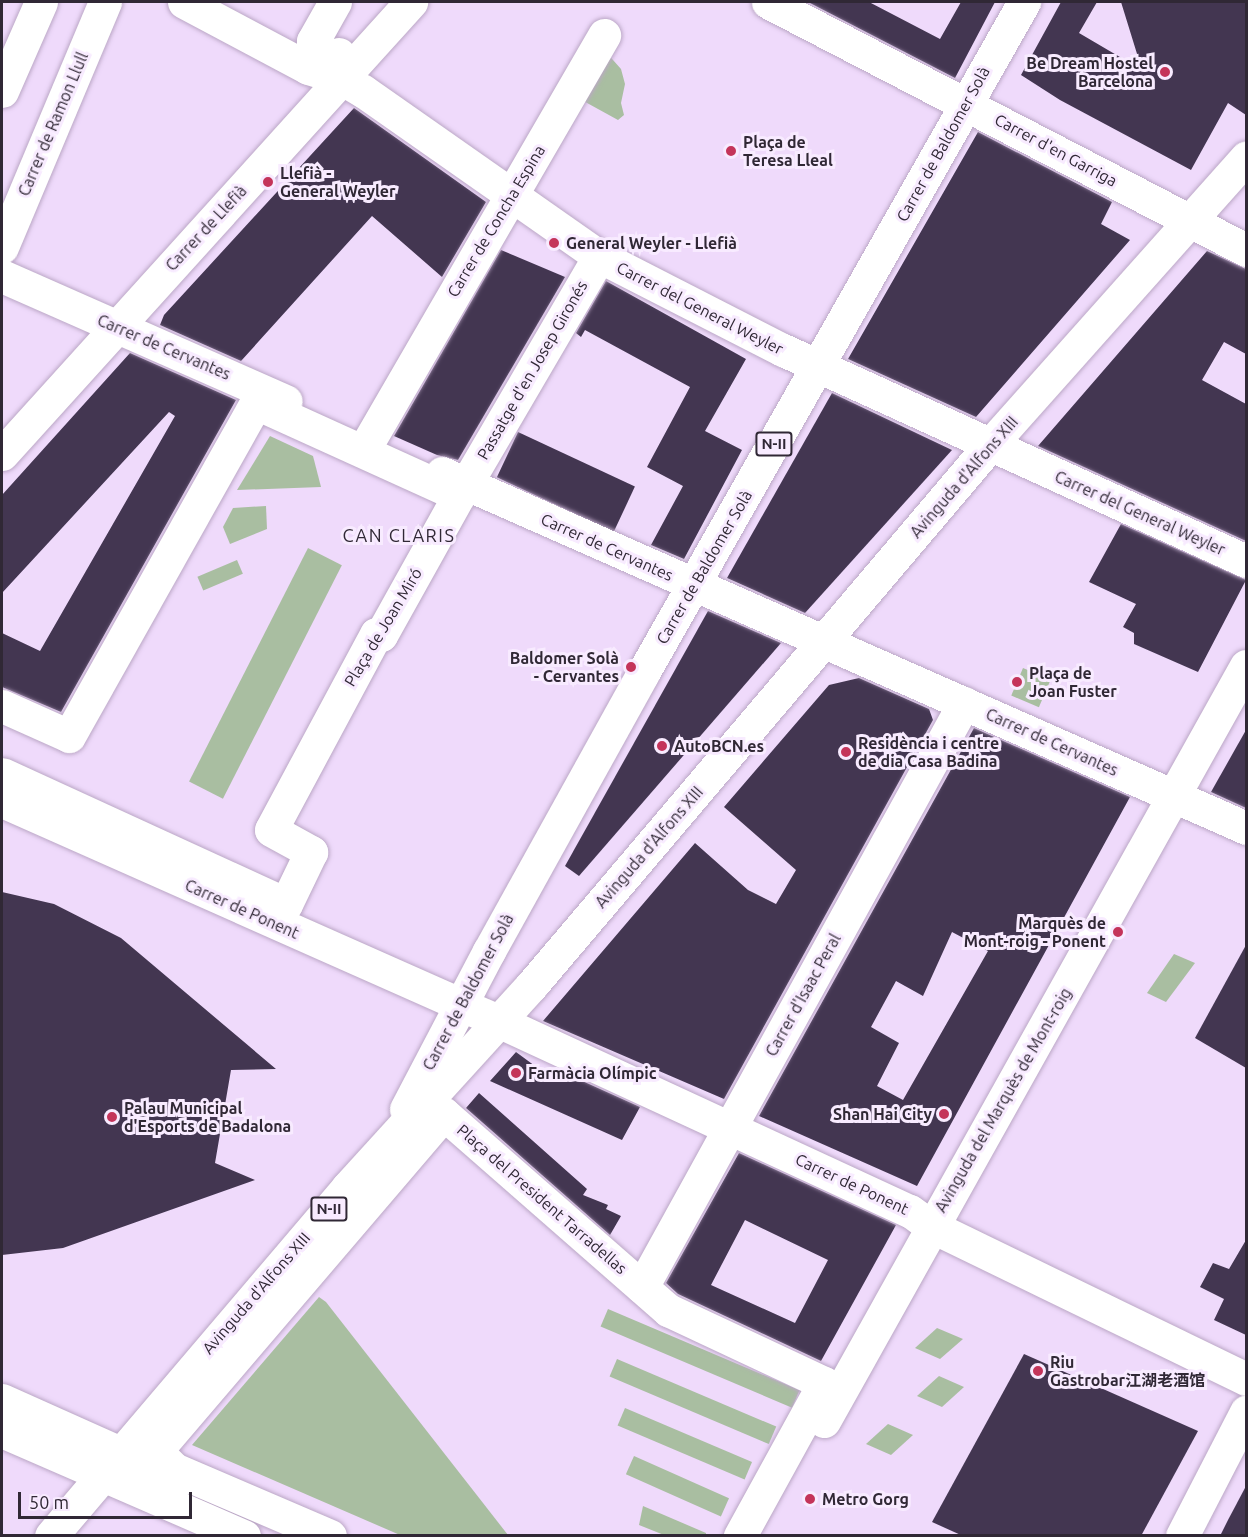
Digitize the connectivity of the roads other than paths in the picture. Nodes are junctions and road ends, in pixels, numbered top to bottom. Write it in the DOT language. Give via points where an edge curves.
graph roads {
  1 [pos="40,2"];
  2 [pos="105,2"];
  3 [pos="184,2"];
  4 [pos="211,2"];
  5 [pos="237,2"];
  6 [pos="335,2"];
  7 [pos="387,2"];
  8 [pos="411,2"];
  9 [pos="768,2"];
  10 [pos="1024,2"];
  11 [pos="603,35"];
  12 [pos="8,76"];
  13 [pos="341,78"];
  14 [pos="966,103"];
  15 [pos="2,108"];
  16 [pos="1246,158"];
  17 [pos="508,195"];
  18 [pos="1193,221"];
  19 [pos="2,247"];
  20 [pos="1246,250"];
  21 [pos="599,256"];
  22 [pos="2,276"];
  23 [pos="115,325"];
  24 [pos="818,366"];
  25 [pos="370,439"];
  26 [pos="990,445"];
  27 [pos="2,454"];
  28 [pos="466,484"];
  29 [pos="1246,561"];
  30 [pos="695,585"];
  31 [pos="824,643"];
  32 [pos="1246,666"];
  33 [pos="964,703"];
  34 [pos="2,706"];
  35 [pos="2,774"];
  36 [pos="1176,797"];
  37 [pos="2,801"];
  38 [pos="1246,828"];
  39 [pos="480,1014"];
  40 [pos="730,1127"];
  41 [pos="930,1226"];
  42 [pos="642,1287"];
  43 [pos="1246,1379"];
  44 [pos="2,1400"];
  45 [pos="1246,1412"];
  46 [pos="2,1431"];
  47 [pos="110,1463"];
  48 [pos="55,1534"];
  49 [pos="244,1536"];
  50 [pos="311,1536"];
  51 [pos="330,1536"];
  52 [pos="740,1536"];
  53 [pos="762,1536"];
  54 [pos="1182,1536"];
  1 -- 12 [label="main road"];
  2 -- 19 [label="main road, Carrer de Ramon Llull"];
  3 -- 13 [label="main road, Carrer del General Weyler" via="308,68"];
  4 -- 5 [label="main road" via="231,12"];
  6 -- 7 [label="main road" via="313,41 319,46 312,57 321,62 336,57"];
  8 -- 13 [label="main road, Carrer de Llefià"];
  9 -- 14 [label="main road, Carrer d'en Garriga"];
  10 -- 14 [label="main road, Carrer de Baldomer Solà / N-II"];
  11 -- 17 [label="main road, Carrer de Concha Espina" via="519,187"];
  12 -- 15 [label="main road"];
  13 -- 17 [label="main road, Carrer del General Weyler"];
  13 -- 23 [label="main road, Carrer de Llefià"];
  14 -- 18 [label="main road, Carrer d'en Garriga"];
  14 -- 24 [label="main road, Carrer de Baldomer Solà / N-II"];
  16 -- 18 [label="main road, Avinguda d'Alfons XIII / N-II"];
  17 -- 21 [label="main road, Carrer del General Weyler"];
  17 -- 25 [label="main road, Carrer de Concha Espina"];
  18 -- 20 [label="main road, Carrer d'en Garriga"];
  18 -- 26 [label="main road, Avinguda d'Alfons XIII / N-II"];
  21 -- 24 [label="main road, Carrer del General Weyler"];
  21 -- 28 [label="main road, Passatge d'en Josep Gironés"];
  22 -- 23 [label="main road, Carrer de Cervantes"];
  23 -- 25 [label="main road, Carrer de Cervantes"];
  23 -- 27 [label="main road, Carrer de Llefià"];
  24 -- 26 [label="main road, Carrer del General Weyler"];
  24 -- 30 [label="main road, Carrer de Baldomer Solà / N-II"];
  25 -- 28 [label="main road, Carrer de Cervantes"];
  26 -- 29 [label="main road, Carrer del General Weyler"];
  26 -- 31 [label="main road, Avinguda d'Alfons XIII / N-II"];
  28 -- 30 [label="main road, Carrer de Cervantes"];
  30 -- 31 [label="main road, Carrer de Cervantes"];
  30 -- 39 [label="main road, Carrer de Baldomer Solà / N-II" via="477,974"];
  31 -- 33 [label="main road, Carrer de Cervantes"];
  31 -- 39 [label="main road, Avinguda d'Alfons XIII / N-II"];
  32 -- 36 [label="main road, Avinguda del Marquès de Mont-roig"];
  33 -- 36 [label="main road, Carrer de Cervantes"];
  33 -- 40 [label="main road, Carrer d'Isaac Peral"];
  34 -- 35 [label="main road, Plaça de Joan Miró" via="69,736 256,403 459,495 381,635 376,634 271,830 311,852 286,904"];
  36 -- 38 [label="main road, Carrer de Cervantes"];
  36 -- 41 [label="main road, Avinguda del Marquès de Mont-roig"];
  37 -- 39 [label="main road, Carrer de Ponent"];
  39 -- 40 [label="main road, Carrer de Ponent"];
  39 -- 47 [label="main road, Avinguda d'Alfons XIII / N-II" via="392,1137"];
  40 -- 41 [label="main road, Carrer de Ponent" via="910,1211"];
  40 -- 42 [label="main road, Carrer d'Isaac Peral"];
  41 -- 43 [label="main road, Carrer de Ponent"];
  41 -- 53 [label="main road, Avinguda del Marquès de Mont-roig"];
  42 -- 51 [label="main road, Plaça del President Tarradellas" via="444,1114 160,1446 161,1456 174,1469"];
  42 -- 52 [label="main road, Plaça del President Tarradellas" via="668,1310 824,1383"];
  44 -- 47 [label="main road"];
  45 -- 54 [label="main road"];
  46 -- 47 [label="main road"];
  47 -- 48 [label="main road, Avinguda d'Alfons XIII / N-II"];
  47 -- 49 [label="main road"];
  47 -- 50 [label="main road"];
}
